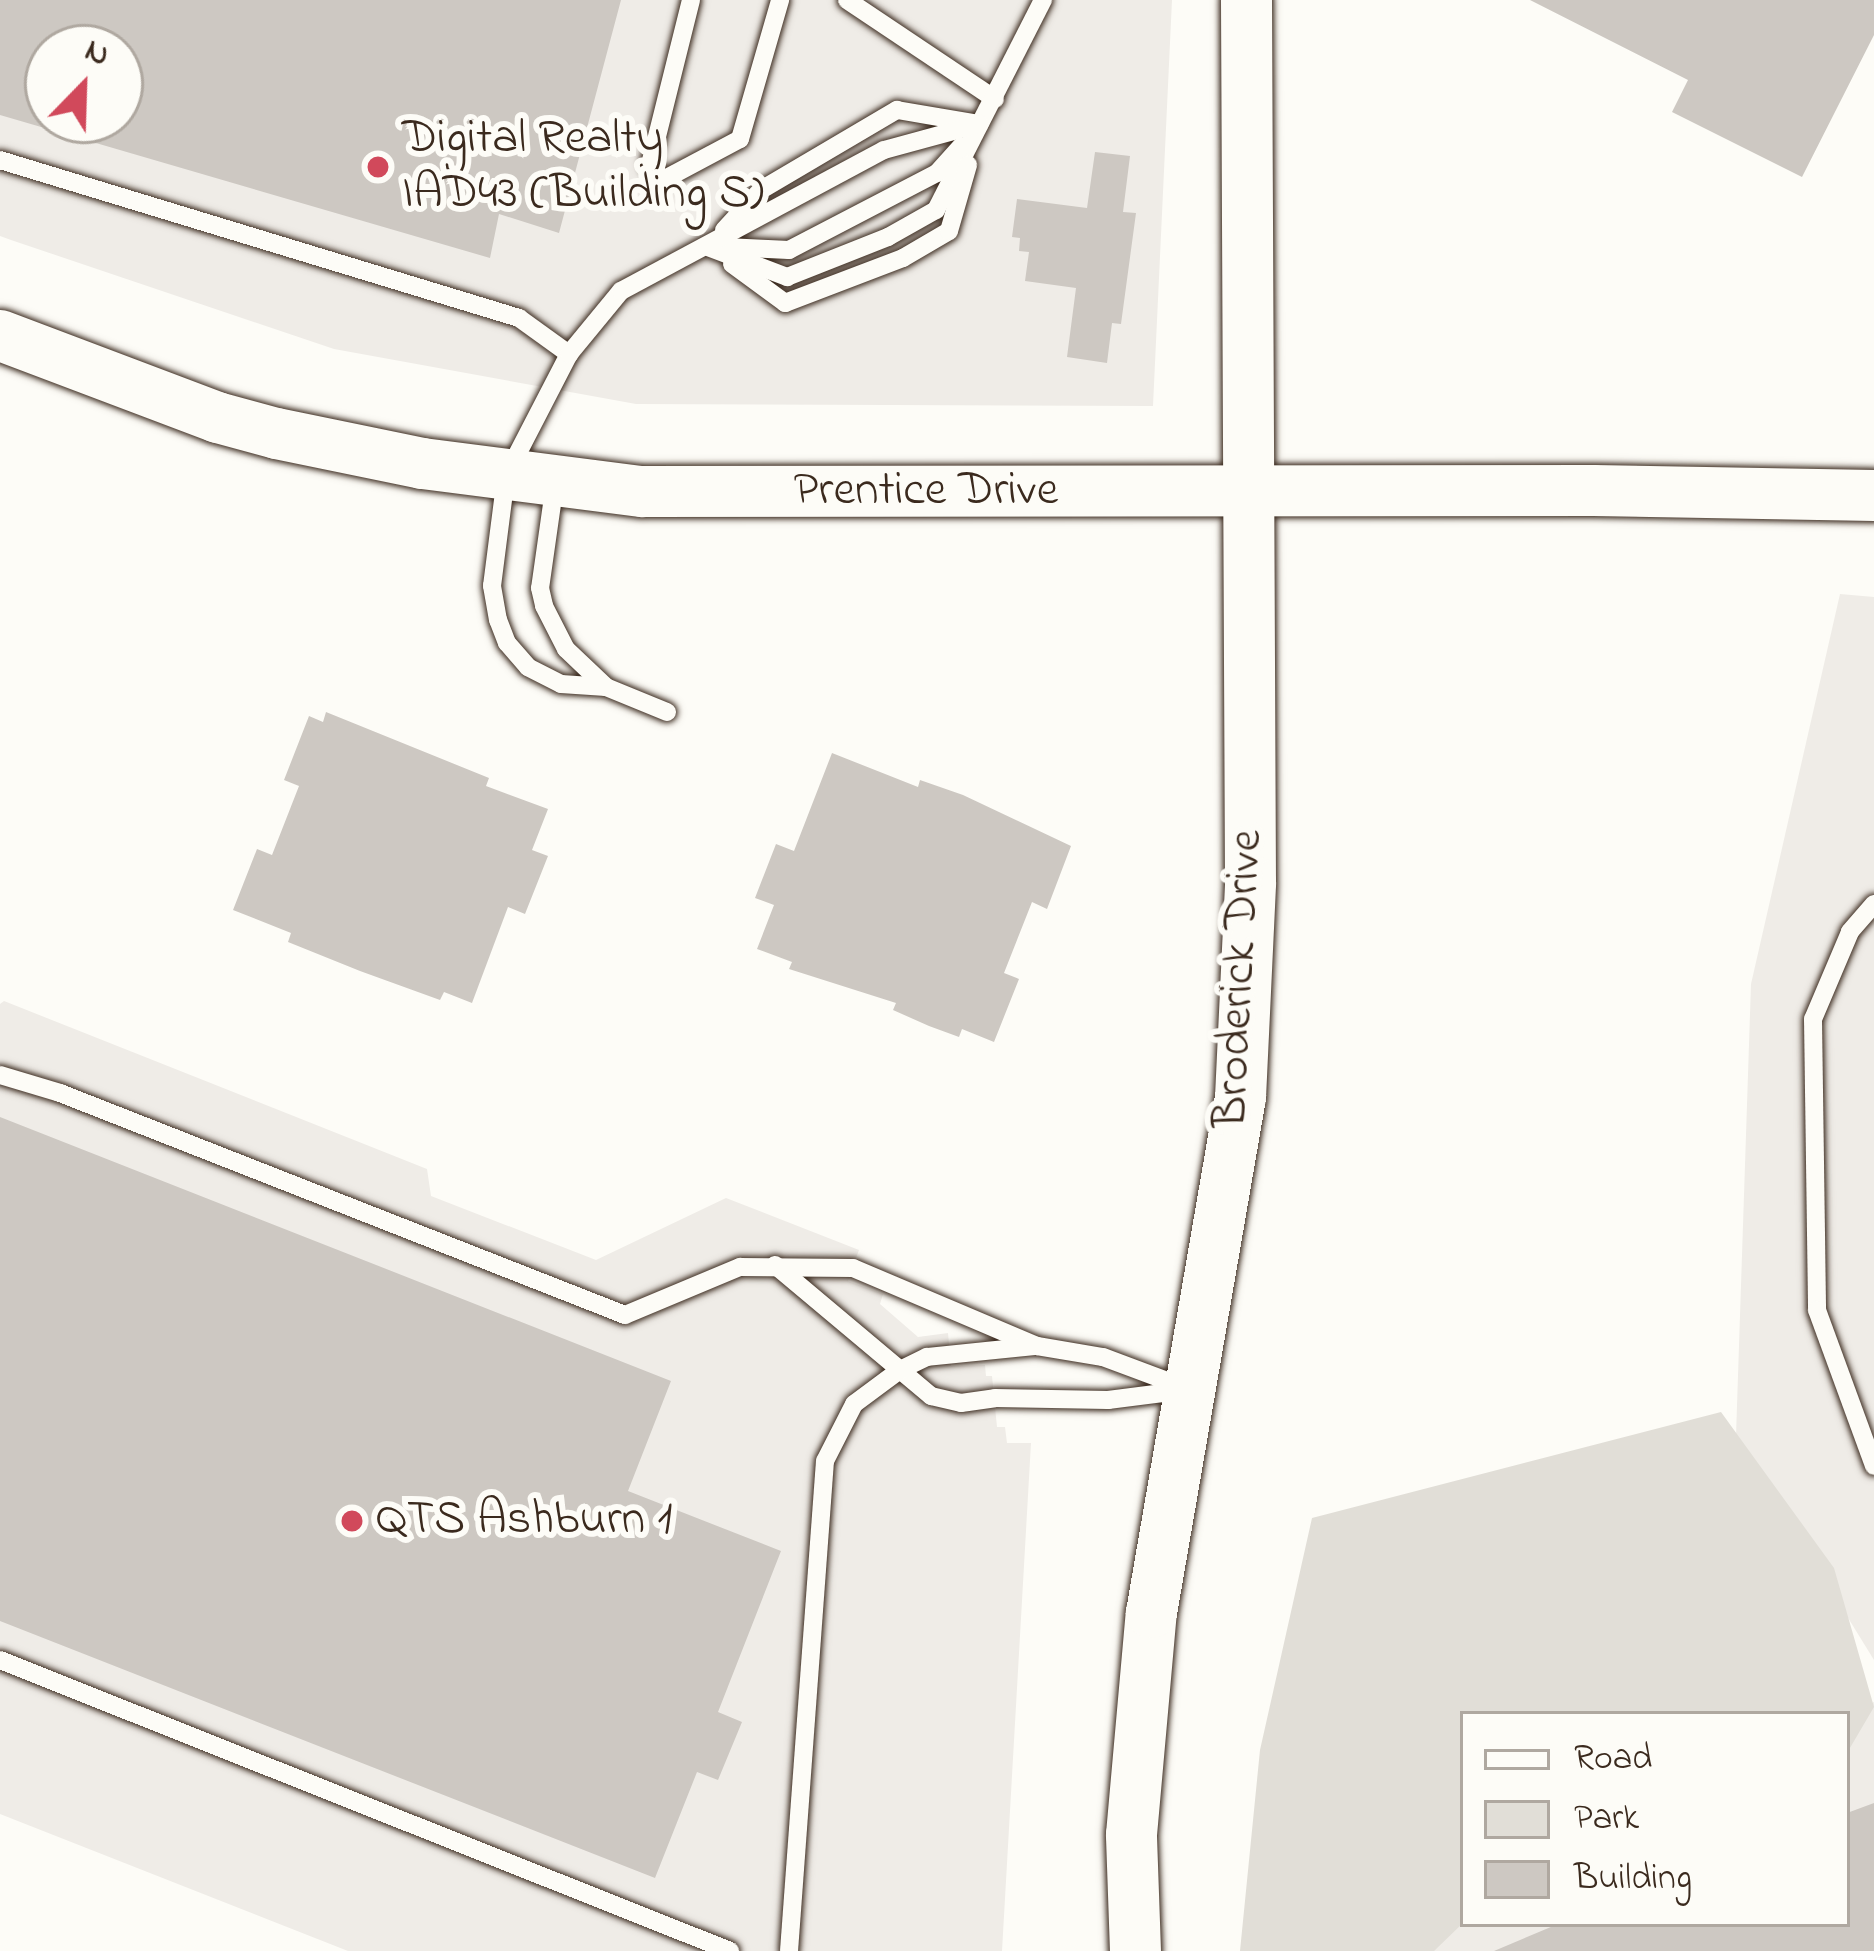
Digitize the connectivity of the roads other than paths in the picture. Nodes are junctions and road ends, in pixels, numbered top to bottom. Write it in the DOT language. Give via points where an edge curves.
graph roads {
  1 [pos="691,0"];
  2 [pos="780,0"];
  3 [pos="847,0"];
  4 [pos="1043,0"];
  5 [pos="1246,0"];
  6 [pos="995,99"];
  7 [pos="980,124"];
  8 [pos="0,160"];
  9 [pos="709,247"];
  10 [pos="0,334"];
  11 [pos="569,354"];
  12 [pos="530,479"];
  13 [pos="1247,494"];
  14 [pos="1874,495"];
  15 [pos="606,687"];
  16 [pos="667,712"];
  17 [pos="1874,904"];
  18 [pos="0,1076"];
  19 [pos="775,1265"];
  20 [pos="1037,1346"];
  21 [pos="900,1370"];
  22 [pos="1191,1390"];
  23 [pos="1874,1466"];
  24 [pos="0,1660"];
  25 [pos="730,1951"];
  26 [pos="789,1951"];
  27 [pos="1135,1951"];
  1 -- 2 [label="lane" via="650,165 663,181 740,139"];
  3 -- 6 [label="lane"];
  4 -- 6 [label="lane"];
  5 -- 13 [label="street, Broderick Drive"];
  6 -- 7 [label="lane"];
  7 -- 9 [label="lane" via="884,150"];
  7 -- 9 [label="lane" via="937,173 789,250"];
  7 -- 9 [label="lane" via="897,110 761,190"];
  7 -- 9 [label="lane" via="936,210 888,237 787,277"];
  8 -- 11 [label="lane" via="518,318"];
  9 -- 11 [label="lane" via="621,291"];
  10 -- 12 [label="street, Prentice Drive" via="217,417"];
  11 -- 12 [label="lane"];
  12 -- 13 [label="street, Prentice Drive" via="642,491"];
  12 -- 15 [label="lane" via="540,588 566,649"];
  12 -- 15 [label="lane" via="492,586 507,643 528,667 561,684"];
  13 -- 14 [label="street, Prentice Drive"];
  13 -- 22 [label="street, Broderick Drive" via="1250,883 1240,1097"];
  15 -- 16 [label="lane"];
  17 -- 23 [label="lane" via="1850,932 1814,1019 1817,1310"];
  18 -- 19 [label="lane" via="625,1315 740,1267"];
  19 -- 20 [label="lane" via="853,1268"];
  19 -- 21 [label="lane"];
  20 -- 21 [label="lane" via="927,1357"];
  20 -- 22 [label="lane" via="1099,1356"];
  21 -- 22 [label="lane" via="931,1396 961,1403"];
  21 -- 26 [label="lane" via="854,1404 825,1461"];
  22 -- 27 [label="street, Broderick Drive" via="1137,1730 1130,1834"];
  24 -- 25 [label="lane"];
}
